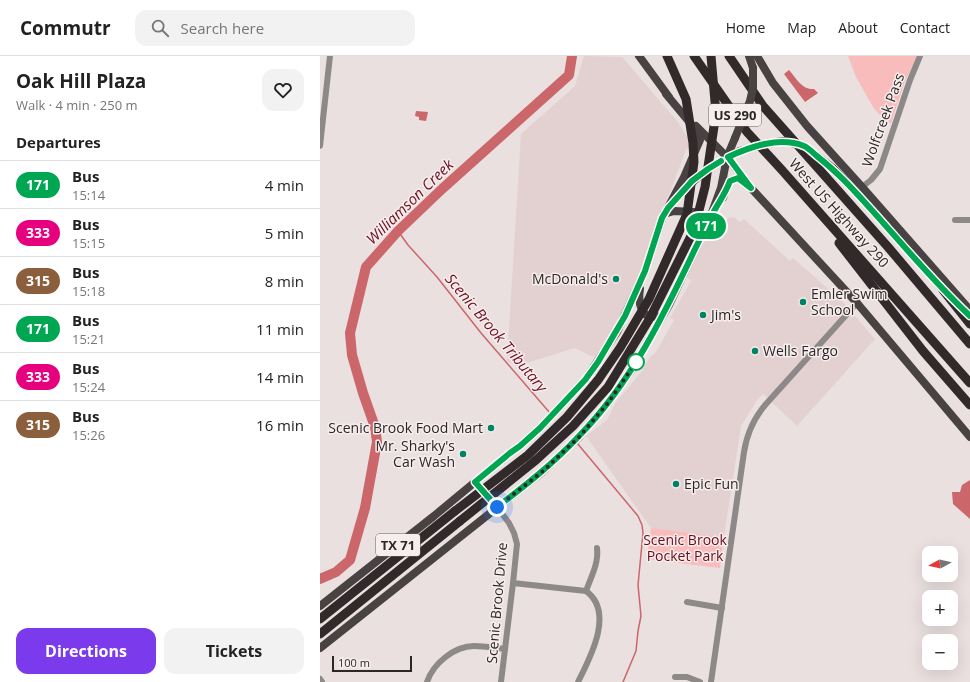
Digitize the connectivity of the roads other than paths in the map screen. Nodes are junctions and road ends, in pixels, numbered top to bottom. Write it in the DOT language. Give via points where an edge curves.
graph roads {
  1 [pos="330,56"];
  2 [pos="639,56"];
  3 [pos="667,56"];
  4 [pos="694,56"];
  5 [pos="712,56"];
  6 [pos="729,56"];
  7 [pos="734,56"];
  8 [pos="748,56"];
  9 [pos="757,56"];
  10 [pos="920,56"];
  11 [pos="745,81"];
  12 [pos="666,94"];
  13 [pos="735,138"];
  14 [pos="320,146"];
  15 [pos="716,146"];
  16 [pos="740,152"];
  17 [pos="728,157"];
  18 [pos="781,169"];
  19 [pos="737,170"];
  20 [pos="862,186"];
  21 [pos="751,188"];
  22 [pos="666,211"];
  23 [pos="710,218"];
  24 [pos="955,220"];
  25 [pos="970,220"];
  26 [pos="699,241"];
  27 [pos="645,271"];
  28 [pos="943,290"];
  29 [pos="857,303"];
  30 [pos="669,305"];
  31 [pos="642,310"];
  32 [pos="970,310"];
  33 [pos="970,316"];
  34 [pos="970,324"];
  35 [pos="970,344"];
  36 [pos="970,383"];
  37 [pos="970,405"];
  38 [pos="970,437"];
  39 [pos="497,507"];
  40 [pos="597,548"];
  41 [pos="513,583"];
  42 [pos="586,591"];
  43 [pos="687,602"];
  44 [pos="320,606"];
  45 [pos="722,608"];
  46 [pos="320,619"];
  47 [pos="320,634"];
  48 [pos="320,648"];
  49 [pos="505,649"];
  50 [pos="675,677"];
  51 [pos="320,680"];
  52 [pos="322,682"];
  53 [pos="427,682"];
  54 [pos="502,682"];
  55 [pos="578,682"];
  56 [pos="700,682"];
  57 [pos="711,682"];
  1 -- 14 [label="street"];
  2 -- 12 [label="main road"];
  3 -- 31 [label="highway, TX 71, bridge" via="686,99 694,162 687,214"];
  4 -- 18 [label="highway, West US Highway 290 / US 290" via="747,132"];
  5 -- 47 [label="highway, TX 71, bridge" via="716,113 705,187 694,230 650,318 608,387 573,426 536,460"];
  6 -- 11 [label="highway, West US Highway 290 / US 290"];
  7 -- 11 [label="highway"];
  8 -- 13 [label="main road, bridge" via="753,68 753,88"];
  9 -- 20 [label="main road" via="773,83 803,121"];
  10 -- 20 [label="street, Wolfcreek Pass" via="880,169"];
  11 -- 35 [label="highway, West US Highway 290 / US 290" via="763,106"];
  12 -- 15 [label="main road"];
  12 -- 22 [label="main road" via="696,130 700,140"];
  13 -- 15 [label="main road" via="724,147"];
  13 -- 17 [label="main road"];
  15 -- 17 [label="main road"];
  16 -- 17 [label="main road"];
  16 -- 19 [label="main road" via="736,158"];
  16 -- 28 [label="main road, bridge" via="783,141 804,146 834,169"];
  17 -- 19 [label="main road"];
  17 -- 22 [label="main road" via="692,181"];
  17 -- 23 [label="main road" via="721,188"];
  18 -- 36 [label="highway, West US Highway 290 / US 290"];
  18 -- 37 [label="highway, US 290" via="923,351"];
  19 -- 21 [label="main road"];
  20 -- 32 [label="main road"];
  21 -- 23 [label="main road" via="738,178 730,181"];
  21 -- 29 [label="main road"];
  22 -- 26 [label="main road" via="694,212 700,219"];
  22 -- 27 [label="main road"];
  23 -- 26 [label="main road"];
  24 -- 25 [label="street"];
  26 -- 30 [label="main road"];
  27 -- 31 [label="main road" via="638,298"];
  27 -- 44 [label="main road, TX 71" via="625,316 598,362 557,411 520,446"];
  28 -- 33 [label="main road"];
  28 -- 34 [label="highway"];
  29 -- 38 [label="main road"];
  29 -- 45 [label="street" via="766,404 750,429 744,452"];
  30 -- 31 [label="main road" via="662,313 653,316 645,314"];
  30 -- 39 [label="main road" via="631,371 580,436 542,472"];
  31 -- 46 [label="highway, TX 71, bridge" via="598,380 567,417 528,455"];
  39 -- 41 [label="street, Scenic Brook Drive" via="509,523 517,544"];
  39 -- 48 [label="main road"];
  40 -- 42 [label="street" via="597,563"];
  41 -- 42 [label="street"];
  41 -- 49 [label="street, Scenic Brook Drive"];
  42 -- 55 [label="street" via="591,594 600,616 594,649"];
  43 -- 45 [label="street"];
  45 -- 57 [label="street"];
  49 -- 53 [label="street" via="474,646 460,648 436,666"];
  49 -- 54 [label="street, Scenic Brook Drive"];
  50 -- 56 [label="street" via="687,677"];
  51 -- 52 [label="street"];
}
